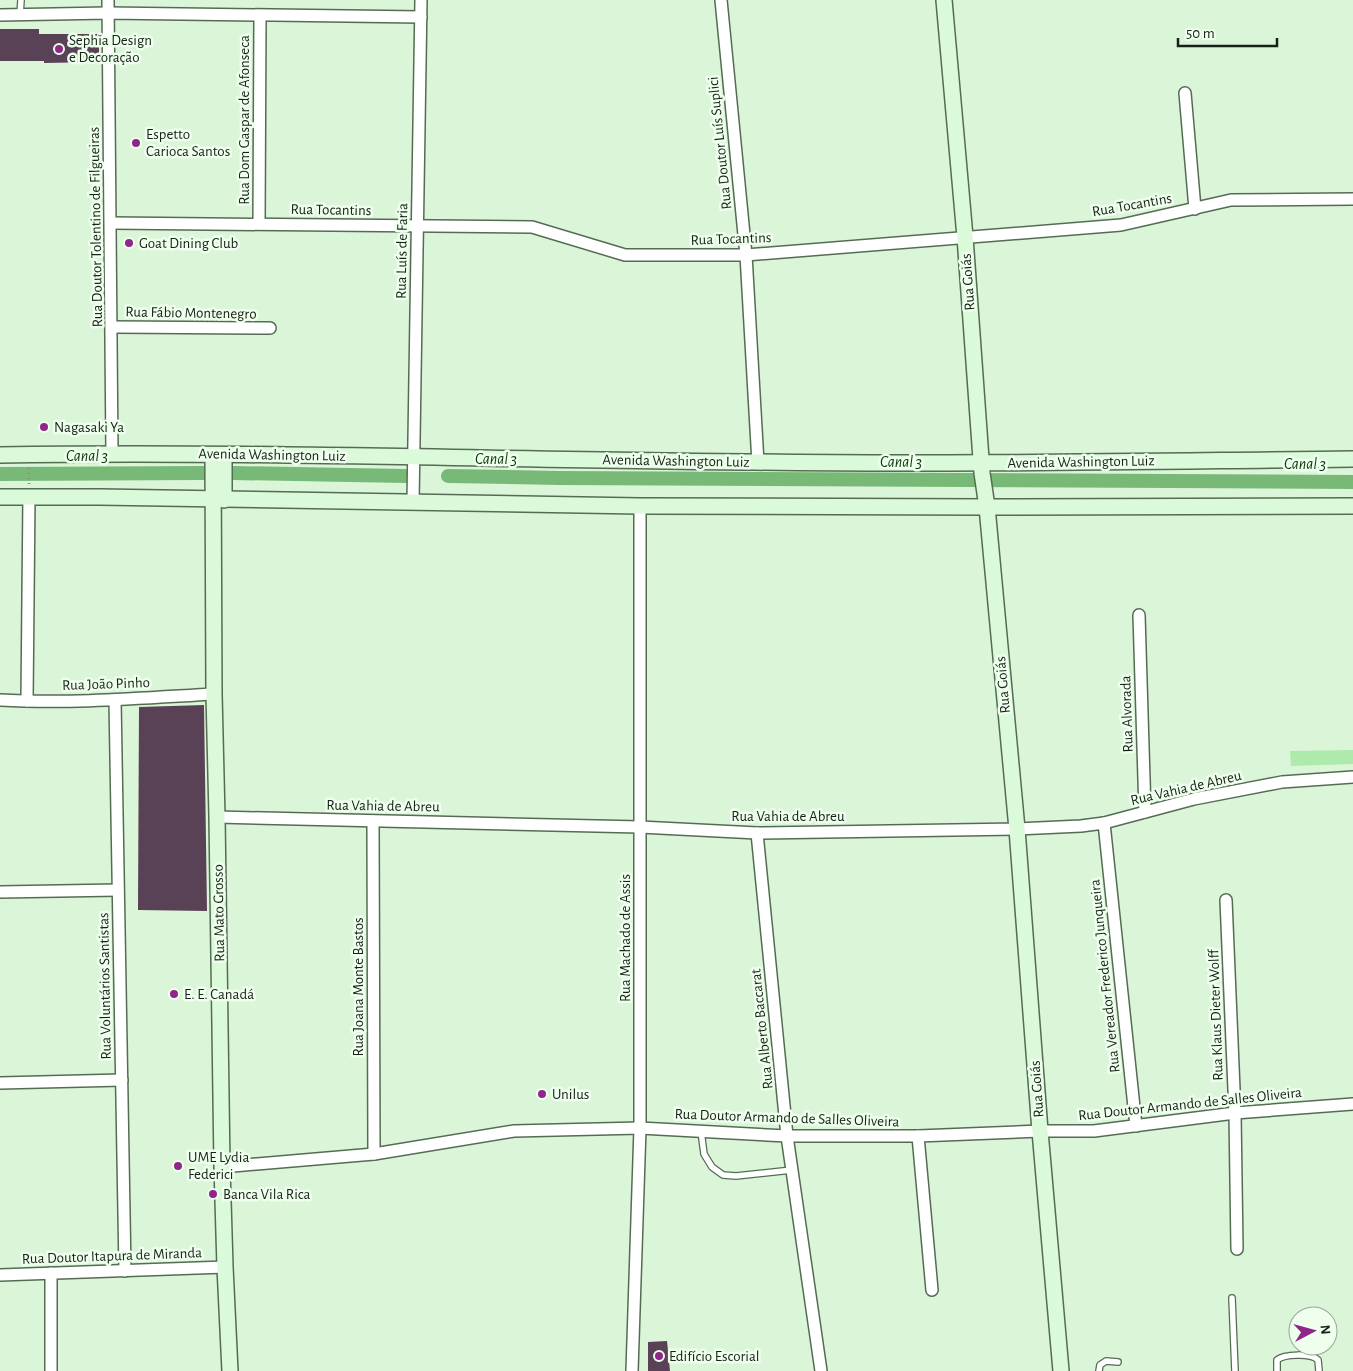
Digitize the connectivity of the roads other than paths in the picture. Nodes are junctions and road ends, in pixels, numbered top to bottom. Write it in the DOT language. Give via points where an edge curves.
graph roads {
  1 [pos="21,0"];
  2 [pos="108,0"];
  3 [pos="421,0"];
  4 [pos="721,0"];
  5 [pos="944,0"];
  6 [pos="108,13"];
  7 [pos="0,15"];
  8 [pos="20,15"];
  9 [pos="260,16"];
  10 [pos="421,17"];
  11 [pos="1185,93"];
  12 [pos="1353,199"];
  13 [pos="1195,208"];
  14 [pos="111,223"];
  15 [pos="259,224"];
  16 [pos="418,226"];
  17 [pos="965,237"];
  18 [pos="746,256"];
  19 [pos="112,327"];
  20 [pos="270,328"];
  21 [pos="112,453"];
  22 [pos="0,455"];
  23 [pos="218,455"];
  24 [pos="412,457"];
  25 [pos="1353,459"];
  26 [pos="758,462"];
  27 [pos="981,468"];
  28 [pos="29,496"];
  29 [pos="0,497"];
  30 [pos="218,499"];
  31 [pos="986,500"];
  32 [pos="413,502"];
  33 [pos="640,506"];
  34 [pos="1353,506"];
  35 [pos="1139,615"];
  36 [pos="214,694"];
  37 [pos="0,700"];
  38 [pos="115,700"];
  39 [pos="27,702"];
  40 [pos="1353,777"];
  41 [pos="1145,812"];
  42 [pos="217,817"];
  43 [pos="373,821"];
  44 [pos="1104,823"];
  45 [pos="640,827"];
  46 [pos="1016,829"];
  47 [pos="757,832"];
  48 [pos="118,890"];
  49 [pos="0,892"];
  50 [pos="1226,900"];
  51 [pos="122,1080"];
  52 [pos="0,1083"];
  53 [pos="1353,1104"];
  54 [pos="1235,1113"];
  55 [pos="1136,1126"];
  56 [pos="640,1128"];
  57 [pos="1040,1130"];
  58 [pos="701,1131"];
  59 [pos="787,1136"];
  60 [pos="918,1136"];
  61 [pos="374,1154"];
  62 [pos="222,1167"];
  63 [pos="792,1170"];
  64 [pos="1237,1249"];
  65 [pos="224,1267"];
  66 [pos="125,1270"];
  67 [pos="51,1273"];
  68 [pos="0,1275"];
  69 [pos="932,1290"];
  70 [pos="1232,1298"];
  71 [pos="1118,1362"];
  72 [pos="51,1371"];
  73 [pos="230,1371"];
  74 [pos="632,1371"];
  75 [pos="822,1371"];
  76 [pos="1061,1371"];
  77 [pos="1099,1371"];
  78 [pos="1235,1371"];
  79 [pos="1277,1371"];
  80 [pos="1319,1371"];
  1 -- 8 [label="lane"];
  2 -- 6 [label="street, Rua Doutor Tolentino de Filgueiras"];
  3 -- 10 [label="street, Rua Luís de Faria"];
  4 -- 18 [label="street, Rua Doutor Luís Suplici"];
  5 -- 17 [label="main road, Rua Goiás"];
  6 -- 8 [label="street"];
  6 -- 9 [label="street"];
  6 -- 14 [label="street, Rua Doutor Tolentino de Filgueiras"];
  7 -- 8 [label="street"];
  9 -- 10 [label="street"];
  9 -- 15 [label="street, Rua Dom Gaspar de Afonseca"];
  10 -- 16 [label="street, Rua Luís de Faria"];
  11 -- 13 [label="street"];
  12 -- 13 [label="street, Rua Tocantins" via="1231,200"];
  13 -- 17 [label="street, Rua Tocantins" via="1120,225"];
  14 -- 15 [label="street, Rua Tocantins"];
  14 -- 19 [label="street, Rua Doutor Tolentino de Filgueiras"];
  15 -- 16 [label="street, Rua Tocantins"];
  16 -- 18 [label="street, Rua Tocantins" via="532,227 625,255"];
  16 -- 24 [label="street, Rua Luís de Faria"];
  17 -- 18 [label="street, Rua Tocantins"];
  17 -- 27 [label="main road, Rua Goiás"];
  18 -- 26 [label="street, Rua Doutor Luís Suplici"];
  19 -- 20 [label="street, Rua Fábio Montenegro"];
  19 -- 21 [label="street, Rua Doutor Tolentino de Filgueiras"];
  21 -- 22 [label="main road, Avenida Washington Luiz"];
  21 -- 23 [label="main road, Avenida Washington Luiz"];
  23 -- 24 [label="main road, Avenida Washington Luiz"];
  23 -- 30 [label="main road, Rua Mato Grosso"];
  24 -- 26 [label="main road, Avenida Washington Luiz"];
  24 -- 32 [label="street, Rua Luís de Faria"];
  25 -- 27 [label="main road, Avenida Washington Luiz"];
  26 -- 27 [label="main road, Avenida Washington Luiz"];
  27 -- 31 [label="main road, Rua Goiás"];
  28 -- 29 [label="main road"];
  28 -- 30 [label="main road"];
  28 -- 39 [label="street"];
  30 -- 32 [label="main road"];
  30 -- 36 [label="main road, Rua Mato Grosso"];
  31 -- 33 [label="main road"];
  31 -- 34 [label="main road"];
  31 -- 46 [label="main road, Rua Goiás"];
  32 -- 33 [label="main road"];
  33 -- 45 [label="street, Rua Machado de Assis"];
  35 -- 41 [label="street, Rua Alvorada"];
  36 -- 38 [label="street, Rua João Pinho"];
  36 -- 42 [label="main road, Rua Mato Grosso"];
  37 -- 39 [label="street, Rua João Pinho"];
  38 -- 39 [label="street, Rua João Pinho"];
  38 -- 48 [label="street, Rua Voluntários Santistas"];
  40 -- 41 [label="street, Rua Vahia de Abreu" via="1282,782"];
  41 -- 44 [label="street, Rua Vahia de Abreu"];
  42 -- 43 [label="street, Rua Vahia de Abreu"];
  42 -- 62 [label="main road, Rua Mato Grosso"];
  43 -- 45 [label="street, Rua Vahia de Abreu"];
  43 -- 61 [label="street, Rua Joana Monte Bastos"];
  44 -- 46 [label="street, Rua Vahia de Abreu"];
  44 -- 55 [label="street, Rua Vereador Frederico Junqueira"];
  45 -- 47 [label="street, Rua Vahia de Abreu"];
  45 -- 56 [label="street, Rua Machado de Assis"];
  46 -- 47 [label="street, Rua Vahia de Abreu"];
  46 -- 57 [label="main road, Rua Goiás"];
  47 -- 59 [label="street, Rua Alberto Baccarat"];
  48 -- 49 [label="street"];
  48 -- 51 [label="street, Rua Voluntários Santistas"];
  50 -- 54 [label="street, Rua Klaus Dieter Wolff"];
  51 -- 52 [label="street"];
  51 -- 66 [label="street, Rua Voluntários Santistas"];
  53 -- 54 [label="street, Rua Doutor Armando de Salles Oliveira"];
  54 -- 55 [label="street, Rua Doutor Armando de Salles Oliveira"];
  54 -- 64 [label="street, Rua Klaus Dieter Wolff"];
  55 -- 57 [label="street, Rua Doutor Armando de Salles Oliveira" via="1094,1131"];
  56 -- 58 [label="street, Rua Doutor Armando de Salles Oliveira"];
  56 -- 61 [label="street, Rua Doutor Armando de Salles Oliveira" via="514,1131"];
  56 -- 74 [label="street, Rua Machado de Assis"];
  57 -- 60 [label="street, Rua Doutor Armando de Salles Oliveira"];
  57 -- 76 [label="main road, Rua Goiás"];
  58 -- 59 [label="street, Rua Doutor Armando de Salles Oliveira"];
  58 -- 63 [label="lane" via="704,1154 712,1167 723,1175"];
  59 -- 60 [label="street, Rua Doutor Armando de Salles Oliveira"];
  59 -- 63 [label="street, Rua Alberto Baccarat"];
  60 -- 69 [label="street"];
  61 -- 62 [label="street, Rua Doutor Armando de Salles Oliveira"];
  62 -- 65 [label="main road, Rua Mato Grosso"];
  63 -- 75 [label="street, Rua Alberto Baccarat"];
  65 -- 66 [label="street, Rua Doutor Itapura de Miranda"];
  65 -- 73 [label="main road, Rua Mato Grosso"];
  66 -- 67 [label="street, Rua Doutor Itapura de Miranda"];
  67 -- 68 [label="street, Rua Doutor Itapura de Miranda"];
  67 -- 72 [label="street"];
  70 -- 78 [label="lane"];
  71 -- 77 [label="lane" via="1106,1361 1100,1365"];
  79 -- 80 [label="lane" via="1277,1360 1281,1356 1311,1355 1318,1360"];
}
